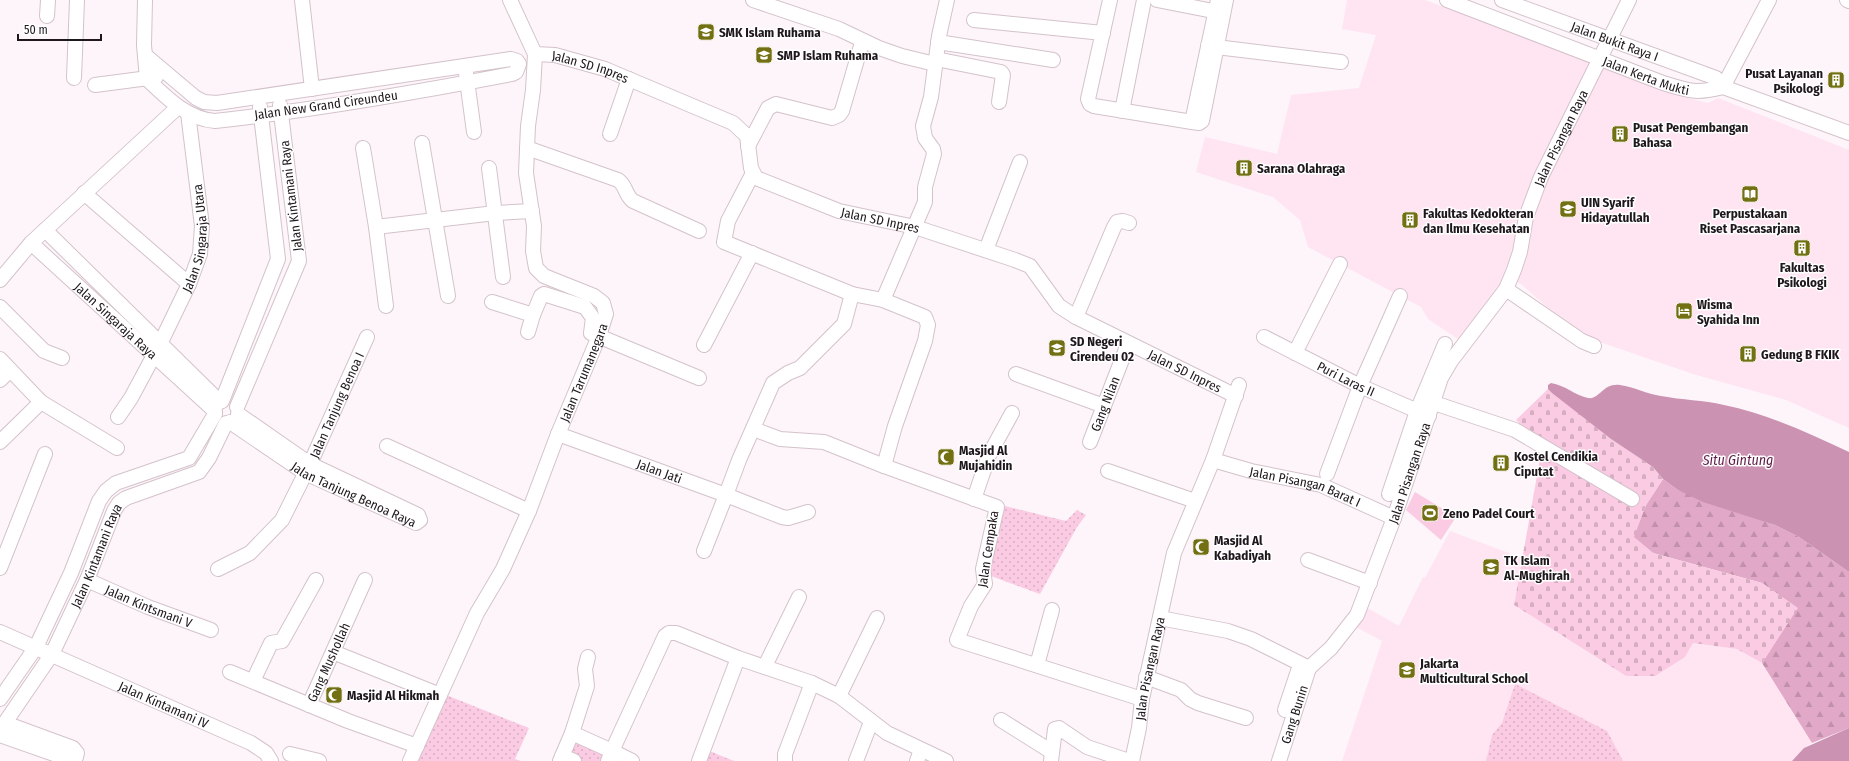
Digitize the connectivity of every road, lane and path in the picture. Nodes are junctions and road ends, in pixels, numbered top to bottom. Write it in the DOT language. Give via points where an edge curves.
graph roads {
  1 [pos="48,0"];
  2 [pos="77,0"];
  3 [pos="145,0"];
  4 [pos="302,0"];
  5 [pos="510,0"];
  6 [pos="753,0"];
  7 [pos="947,0"];
  8 [pos="1110,0"];
  9 [pos="1144,0"];
  10 [pos="1157,0"];
  11 [pos="1447,0"];
  12 [pos="1502,0"];
  13 [pos="1629,0"];
  14 [pos="1769,0"];
  15 [pos="1221,6"];
  16 [pos="47,16"];
  17 [pos="974,20"];
  18 [pos="1103,33"];
  19 [pos="938,42"];
  20 [pos="862,46"];
  21 [pos="1212,46"];
  22 [pos="1606,48"];
  23 [pos="535,54"];
  24 [pos="145,55"];
  25 [pos="1053,60"];
  26 [pos="936,62"];
  27 [pos="1340,62"];
  28 [pos="464,65"];
  29 [pos="169,75"];
  30 [pos="74,78"];
  31 [pos="147,79"];
  32 [pos="629,79"];
  33 [pos="467,82"];
  34 [pos="95,84"];
  35 [pos="1723,87"];
  36 [pos="312,89"];
  37 [pos="278,94"];
  38 [pos="259,96"];
  39 [pos="999,102"];
  40 [pos="183,110"];
  41 [pos="1122,111"];
  42 [pos="281,113"];
  43 [pos="262,116"];
  44 [pos="474,132"];
  45 [pos="1849,133"];
  46 [pos="610,134"];
  47 [pos="422,143"];
  48 [pos="748,146"];
  49 [pos="363,148"];
  50 [pos="527,148"];
  51 [pos="1020,162"];
  52 [pos="489,168"];
  53 [pos="753,173"];
  54 [pos="84,192"];
  55 [pos="532,211"];
  56 [pos="495,213"];
  57 [pos="435,220"];
  58 [pos="1129,224"];
  59 [pos="376,227"];
  60 [pos="915,227"];
  61 [pos="45,230"];
  62 [pos="699,231"];
  63 [pos="31,243"];
  64 [pos="986,250"];
  65 [pos="752,253"];
  66 [pos="1340,264"];
  67 [pos="503,277"];
  68 [pos="0,280"];
  69 [pos="94,280"];
  70 [pos="189,284"];
  71 [pos="1506,289"];
  72 [pos="83,291"];
  73 [pos="852,294"];
  74 [pos="448,296"];
  75 [pos="1400,296"];
  76 [pos="883,300"];
  77 [pos="492,302"];
  78 [pos="386,306"];
  79 [pos="0,308"];
  80 [pos="533,315"];
  81 [pos="1076,317"];
  82 [pos="528,332"];
  83 [pos="599,336"];
  84 [pos="368,337"];
  85 [pos="1264,337"];
  86 [pos="1128,344"];
  87 [pos="1445,344"];
  88 [pos="704,345"];
  89 [pos="1594,346"];
  90 [pos="157,350"];
  91 [pos="1294,353"];
  92 [pos="62,358"];
  93 [pos="0,359"];
  94 [pos="10,370"];
  95 [pos="1016,374"];
  96 [pos="699,378"];
  97 [pos="0,380"];
  98 [pos="1360,386"];
  99 [pos="41,402"];
  100 [pos="1434,403"];
  101 [pos="1104,406"];
  102 [pos="218,407"];
  103 [pos="1012,413"];
  104 [pos="118,417"];
  105 [pos="233,417"];
  106 [pos="1421,420"];
  107 [pos="753,429"];
  108 [pos="558,434"];
  109 [pos="0,442"];
  110 [pos="1090,442"];
  111 [pos="387,446"];
  112 [pos="117,448"];
  113 [pos="45,454"];
  114 [pos="1214,460"];
  115 [pos="884,466"];
  116 [pos="308,469"];
  117 [pos="1108,471"];
  118 [pos="1327,474"];
  119 [pos="116,483"];
  120 [pos="1389,494"];
  121 [pos="726,495"];
  122 [pos="126,498"];
  123 [pos="974,498"];
  124 [pos="1632,499"];
  125 [pos="1195,501"];
  126 [pos="528,511"];
  127 [pos="808,512"];
  128 [pos="1394,518"];
  129 [pos="704,551"];
  130 [pos="1308,560"];
  131 [pos="0,568"];
  132 [pos="218,568"];
  133 [pos="87,580"];
  134 [pos="316,580"];
  135 [pos="365,580"];
  136 [pos="1370,583"];
  137 [pos="800,598"];
  138 [pos="1052,610"];
  139 [pos="877,618"];
  140 [pos="1160,618"];
  141 [pos="211,630"];
  142 [pos="0,632"];
  143 [pos="36,646"];
  144 [pos="334,652"];
  145 [pos="52,654"];
  146 [pos="588,657"];
  147 [pos="738,658"];
  148 [pos="1037,665"];
  149 [pos="1305,665"];
  150 [pos="765,666"];
  151 [pos="230,672"];
  152 [pos="1146,677"];
  153 [pos="253,681"];
  154 [pos="812,682"];
  155 [pos="440,695"];
  156 [pos="839,696"];
  157 [pos="0,698"];
  158 [pos="1142,699"];
  159 [pos="309,704"];
  160 [pos="1285,710"];
  161 [pos="1246,718"];
  162 [pos="1001,720"];
  163 [pos="871,722"];
  164 [pos="2,729"];
  165 [pos="572,733"];
  166 [pos="417,746"];
  167 [pos="290,754"];
  168 [pos="919,755"];
  169 [pos="610,756"];
  170 [pos="76,757"];
  171 [pos="1051,757"];
  172 [pos="565,759"];
  173 [pos="271,761"];
  174 [pos="319,761"];
  175 [pos="410,761"];
  176 [pos="632,761"];
  177 [pos="699,761"];
  178 [pos="785,761"];
  179 [pos="856,761"];
  180 [pos="946,761"];
  181 [pos="1131,761"];
  182 [pos="1279,761"];
  1 -- 16 [label="street"];
  2 -- 30 [label="street"];
  3 -- 24 [label="street"];
  4 -- 36 [label="street"];
  5 -- 23 [label="street"];
  6 -- 26 [label="street" via="839,29 902,56"];
  7 -- 19 [label="street"];
  8 -- 18 [label="street"];
  9 -- 41 [label="street"];
  10 -- 15 [label="street"];
  11 -- 22 [label="street, Jalan Kerta Mukti"];
  12 -- 22 [label="street, Jalan Bukit Raya I"];
  13 -- 22 [label="street, Jalan Pisangan Raya"];
  14 -- 35 [label="street"];
  15 -- 21 [label="street"];
  17 -- 18 [label="street"];
  18 -- 41 [label="street" via="1088,98 1094,106"];
  19 -- 25 [label="street"];
  19 -- 26 [label="street"];
  20 -- 48 [label="street" via="839,115 832,118 772,105"];
  21 -- 27 [label="street"];
  21 -- 41 [label="street" via="1202,121 1199,123"];
  22 -- 35 [label="street, Jalan Bukit Raya I" via="1716,78"];
  22 -- 35 [label="street, Jalan Kerta Mukti" via="1685,90 1703,92"];
  22 -- 71 [label="street, Jalan Pisangan Raya" via="1541,177 1526,217 1520,252"];
  23 -- 32 [label="street, Jalan SD Inpres" via="555,54 585,62"];
  23 -- 50 [label="street, Jalan Tarumanegara"];
  24 -- 29 [label="street"];
  24 -- 31 [label="street"];
  26 -- 39 [label="street" via="1001,72 1003,75"];
  26 -- 60 [label="street" via="931,97 923,126 925,138 933,149 934,159 925,187 925,202"];
  28 -- 33 [label="street"];
  28 -- 33 [label="street, Jalan New Grand Cireundeu" via="511,58 519,64 516,72"];
  28 -- 36 [label="street"];
  29 -- 31 [label="street"];
  29 -- 38 [label="street" via="204,102 217,103"];
  31 -- 34 [label="street"];
  31 -- 40 [label="street, Jalan New Grand Cireundeu"];
  32 -- 46 [label="street"];
  32 -- 48 [label="street, Jalan SD Inpres" via="733,123 747,136"];
  33 -- 42 [label="street, Jalan New Grand Cireundeu"];
  33 -- 44 [label="street"];
  35 -- 45 [label="street"];
  36 -- 37 [label="street"];
  37 -- 38 [label="street"];
  37 -- 42 [label="street, Jalan Kintamani Raya"];
  38 -- 43 [label="street, Jalan Kintamani Raya"];
  40 -- 43 [label="street, Jalan New Grand Cireundeu" via="214,121"];
  40 -- 54 [label="street"];
  40 -- 70 [label="street, Jalan Singaraja Utara" via="202,226 200,254"];
  42 -- 43 [label="street, Jalan New Grand Cireundeu"];
  42 -- 105 [label="street, Jalan Kintamani Raya" via="299,261"];
  43 -- 102 [label="street, Jalan Kintamani Raya" via="278,259"];
  47 -- 57 [label="street"];
  48 -- 53 [label="street, Jalan SD Inpres"];
  49 -- 59 [label="street"];
  50 -- 55 [label="street, Jalan Tarumanegara" via="526,173"];
  50 -- 62 [label="street" via="618,180 633,201"];
  51 -- 64 [label="street"];
  52 -- 56 [label="street"];
  53 -- 60 [label="street, Jalan SD Inpres" via="756,178 838,211"];
  53 -- 65 [label="street" via="728,221 724,242"];
  54 -- 61 [label="street"];
  54 -- 70 [label="street"];
  55 -- 56 [label="street"];
  55 -- 83 [label="street, Jalan Tarumanegara" via="536,268 544,276 594,296 603,303 606,314"];
  56 -- 57 [label="street"];
  56 -- 67 [label="street"];
  57 -- 59 [label="street"];
  57 -- 74 [label="street"];
  58 -- 81 [label="street" via="1117,222 1114,227"];
  59 -- 78 [label="street"];
  60 -- 64 [label="street, Jalan SD Inpres"];
  60 -- 76 [label="street"];
  61 -- 63 [label="street"];
  61 -- 69 [label="street, Jalan Singaraja Raya"];
  63 -- 68 [label="street"];
  63 -- 72 [label="street, Jalan Singaraja Raya"];
  64 -- 81 [label="street, Jalan SD Inpres" via="1030,266 1060,306"];
  65 -- 73 [label="street"];
  65 -- 88 [label="street"];
  66 -- 91 [label="street"];
  69 -- 72 [label="street"];
  69 -- 90 [label="street, Jalan Singaraja Raya"];
  70 -- 90 [label="street, Jalan Singaraja Utara"];
  71 -- 89 [label="street" via="1582,341"];
  71 -- 100 [label="street, Jalan Pisangan Raya" via="1445,369"];
  72 -- 90 [label="street, Jalan Singaraja Raya"];
  73 -- 76 [label="street"];
  73 -- 107 [label="street" via="844,324 800,368 773,383"];
  75 -- 98 [label="street"];
  76 -- 115 [label="street" via="925,317 928,326"];
  77 -- 80 [label="street"];
  79 -- 92 [label="street" via="44,351"];
  80 -- 82 [label="street"];
  80 -- 83 [label="street" via="541,296 549,295 585,307 593,318 591,333"];
  81 -- 86 [label="street, Jalan SD Inpres"];
  83 -- 96 [label="street"];
  83 -- 108 [label="street, Jalan Tarumanegara"];
  84 -- 116 [label="street, Jalan Tanjung Benoa I"];
  85 -- 91 [label="street, Puri Laras II"];
  86 -- 101 [label="street, Gang Nilan"];
  86 -- 114 [label="street, Jalan SD Inpres" via="1238,390"];
  87 -- 106 [label="street"];
  90 -- 102 [label="street, Jalan Singaraja Raya"];
  90 -- 104 [label="street, Jalan Singaraja Utara"];
  91 -- 98 [label="street, Puri Laras II"];
  93 -- 94 [label="street"];
  94 -- 97 [label="street"];
  94 -- 99 [label="street"];
  95 -- 101 [label="street"];
  98 -- 106 [label="street, Puri Laras II"];
  98 -- 118 [label="street"];
  99 -- 109 [label="street"];
  99 -- 112 [label="street"];
  100 -- 106 [label="street, Jalan Pisangan Raya"];
  100 -- 124 [label="street" via="1515,430"];
  101 -- 110 [label="street, Gang Nilan"];
  102 -- 105 [label="street" via="219,421"];
  102 -- 105 [label="street" via="231,401"];
  102 -- 119 [label="street, Jalan Kintamani Raya" via="189,458"];
  103 -- 123 [label="street" via="989,455"];
  105 -- 116 [label="street, Jalan Tanjung Benoa Raya"];
  105 -- 122 [label="street, Jalan Kintamani Raya" via="199,472"];
  106 -- 120 [label="street"];
  106 -- 128 [label="street, Jalan Pisangan Raya"];
  107 -- 115 [label="street, Jalan Cempaka" via="780,439 824,442"];
  107 -- 121 [label="street"];
  108 -- 121 [label="street, Jalan Jati"];
  108 -- 126 [label="street, Jalan Tarumanegara"];
  111 -- 126 [label="street"];
  113 -- 131 [label="street"];
  114 -- 125 [label="street, Jalan SD Inpres"];
  114 -- 128 [label="street, Jalan Pisangan Barat I" via="1321,484"];
  115 -- 123 [label="street, Jalan Cempaka"];
  116 -- 116 [label="street, Jalan Tanjung Benoa Raya" via="418,515 420,520 416,523"];
  116 -- 132 [label="street, Jalan Tanjung Benoa I" via="282,520 250,553"];
  117 -- 125 [label="street"];
  119 -- 122 [label="street"];
  119 -- 143 [label="street, Jalan Kintamani Raya" via="99,501 71,573"];
  121 -- 127 [label="street, Jalan Jati" via="782,517 788,518"];
  121 -- 129 [label="street"];
  122 -- 133 [label="street, Jalan Kintamani Raya" via="114,511"];
  123 -- 148 [label="street, Jalan Cempaka" via="996,506 997,512 983,569 985,584 971,606 957,640"];
  125 -- 140 [label="street, Jalan SD Inpres" via="1174,553"];
  126 -- 155 [label="street, Jalan Tarumanegara"];
  128 -- 136 [label="street, Jalan Pisangan Raya"];
  130 -- 136 [label="street"];
  133 -- 141 [label="street, Jalan Kintsmani V" via="148,607"];
  133 -- 145 [label="street, Jalan Kintamani Raya"];
  134 -- 153 [label="street" via="282,641 271,643"];
  135 -- 144 [label="street, Gang Mushollah"];
  136 -- 149 [label="street, Jalan Pisangan Raya" via="1357,615 1331,648"];
  137 -- 150 [label="street"];
  138 -- 148 [label="street"];
  139 -- 156 [label="street"];
  140 -- 149 [label="street, Jalan Pisangan Raya" via="1228,631"];
  140 -- 152 [label="street, Jalan Pisangan Raya"];
  142 -- 143 [label="street, Jalan Kintamani IV"];
  143 -- 145 [label="street, Jalan Kintamani IV"];
  143 -- 157 [label="street, Jalan Kintamani Raya"];
  144 -- 155 [label="street"];
  144 -- 159 [label="street, Gang Mushollah"];
  145 -- 164 [label="street, Jalan Kintamani Raya"];
  145 -- 173 [label="street, Jalan Kintamani IV" via="251,743 266,753"];
  146 -- 165 [label="street" via="585,669 587,686"];
  147 -- 150 [label="street"];
  147 -- 169 [label="street" via="676,633 665,636"];
  147 -- 177 [label="street"];
  148 -- 158 [label="street, Jalan Cempaka"];
  149 -- 160 [label="street"];
  149 -- 182 [label="street, Gang Bunin"];
  150 -- 154 [label="street"];
  151 -- 153 [label="street"];
  152 -- 158 [label="street, Jalan Pisangan Raya"];
  152 -- 161 [label="street" via="1181,690 1198,703"];
  153 -- 159 [label="street"];
  154 -- 156 [label="street"];
  154 -- 178 [label="street" via="785,754"];
  155 -- 166 [label="street, Jalan Tarumanegara"];
  156 -- 163 [label="street"];
  158 -- 181 [label="street, Jalan Pisangan Raya"];
  159 -- 166 [label="street, Gang Mushollah"];
  162 -- 171 [label="street"];
  163 -- 168 [label="street"];
  163 -- 179 [label="street"];
  164 -- 170 [label="street" via="71,760"];
  165 -- 169 [label="street"];
  165 -- 172 [label="street"];
  166 -- 175 [label="street, Jalan Tarumanegara"];
  167 -- 174 [label="street"];
  168 -- 180 [label="street"];
  169 -- 176 [label="street"];
  171 -- 181 [label="street" via="1055,729 1059,728 1087,747"];
}
